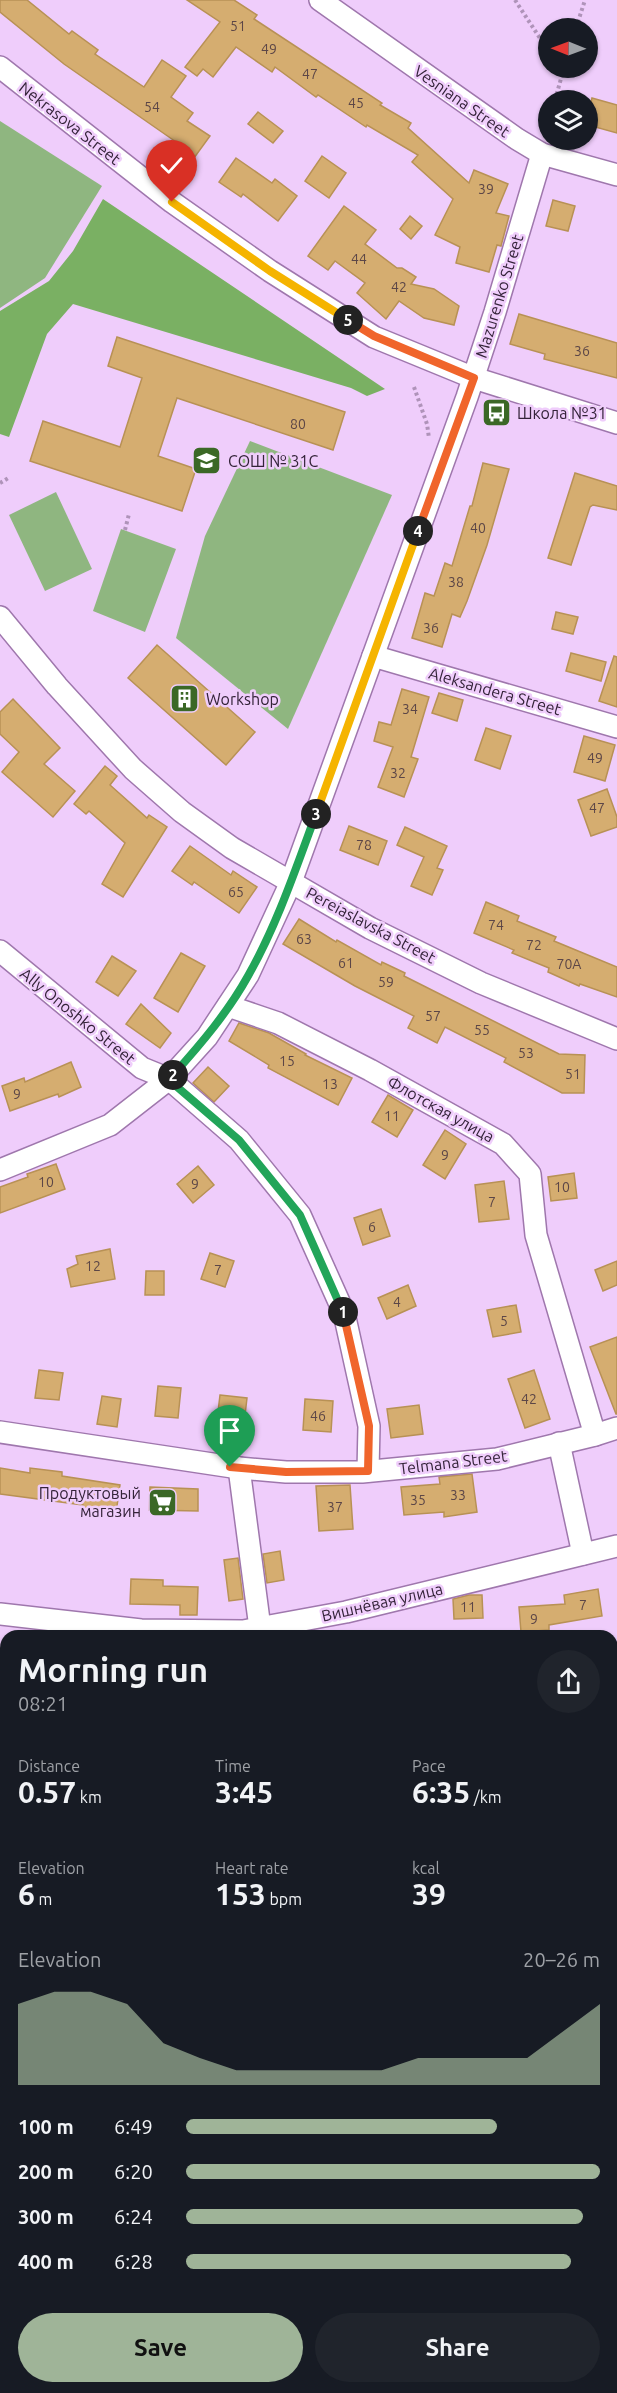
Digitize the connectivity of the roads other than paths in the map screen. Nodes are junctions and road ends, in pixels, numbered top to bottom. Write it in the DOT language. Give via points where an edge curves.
graph roads {
  1 [pos="320,0"];
  2 [pos="0,67"];
  3 [pos="542,154"];
  4 [pos="617,175"];
  5 [pos="474,378"];
  6 [pos="617,423"];
  7 [pos="0,617"];
  8 [pos="373,656"];
  9 [pos="617,727"];
  10 [pos="291,882"];
  11 [pos="0,951"];
  12 [pos="228,1006"];
  13 [pos="617,1039"];
  14 [pos="169,1080"];
  15 [pos="0,1170"];
  16 [pos="617,1428"];
  17 [pos="0,1432"];
  18 [pos="595,1435"];
  19 [pos="559,1443"];
  20 [pos="240,1468"];
  21 [pos="368,1471"];
  22 [pos="617,1546"];
  23 [pos="583,1554"];
  24 [pos="0,1614"];
  25 [pos="260,1628"];
  1 -- 3 [label="street, Vesniana Street"];
  2 -- 5 [label="street, Nekrasova Street" via="172,202 270,271 374,336"];
  3 -- 4 [label="street, Vesniana Street"];
  3 -- 5 [label="street, Mazurenko Street"];
  5 -- 6 [label="street, Nekrasova Street"];
  5 -- 8 [label="street, Mazurenko Street"];
  7 -- 10 [label="street, Pereiaslavska Street" via="133,769 182,812"];
  8 -- 9 [label="street, Aleksandera Street"];
  8 -- 10 [label="street, Mazurenko Street"];
  10 -- 12 [label="street, Mazurenko Street" via="248,975"];
  10 -- 13 [label="street, Pereiaslavska Street" via="370,928 482,983"];
  11 -- 14 [label="street, Ally Onoshko Street" via="142,1068"];
  12 -- 14 [label="street, Mazurenko Street"];
  12 -- 18 [label="street, Флотская улица" via="278,1023 370,1070 503,1144 530,1174 536,1235"];
  14 -- 15 [label="street, Mazurenko Street" via="110,1125"];
  14 -- 21 [label="street, Ally Onoshko Street" via="239,1140 300,1215 344,1313 369,1426"];
  16 -- 18 [label="street, Telmana Street"];
  17 -- 20 [label="street, Telmana Street"];
  18 -- 19 [label="street, Telmana Street"];
  19 -- 21 [label="street, Telmana Street" via="497,1459"];
  19 -- 23 [label="street"];
  20 -- 21 [label="street, Telmana Street"];
  20 -- 25 [label="street"];
  22 -- 23 [label="street, Вишнёвая улица"];
  23 -- 25 [label="street, Вишнёвая улица" via="346,1612"];
  24 -- 25 [label="street, Вишнёвая улица" via="141,1630"];
}
